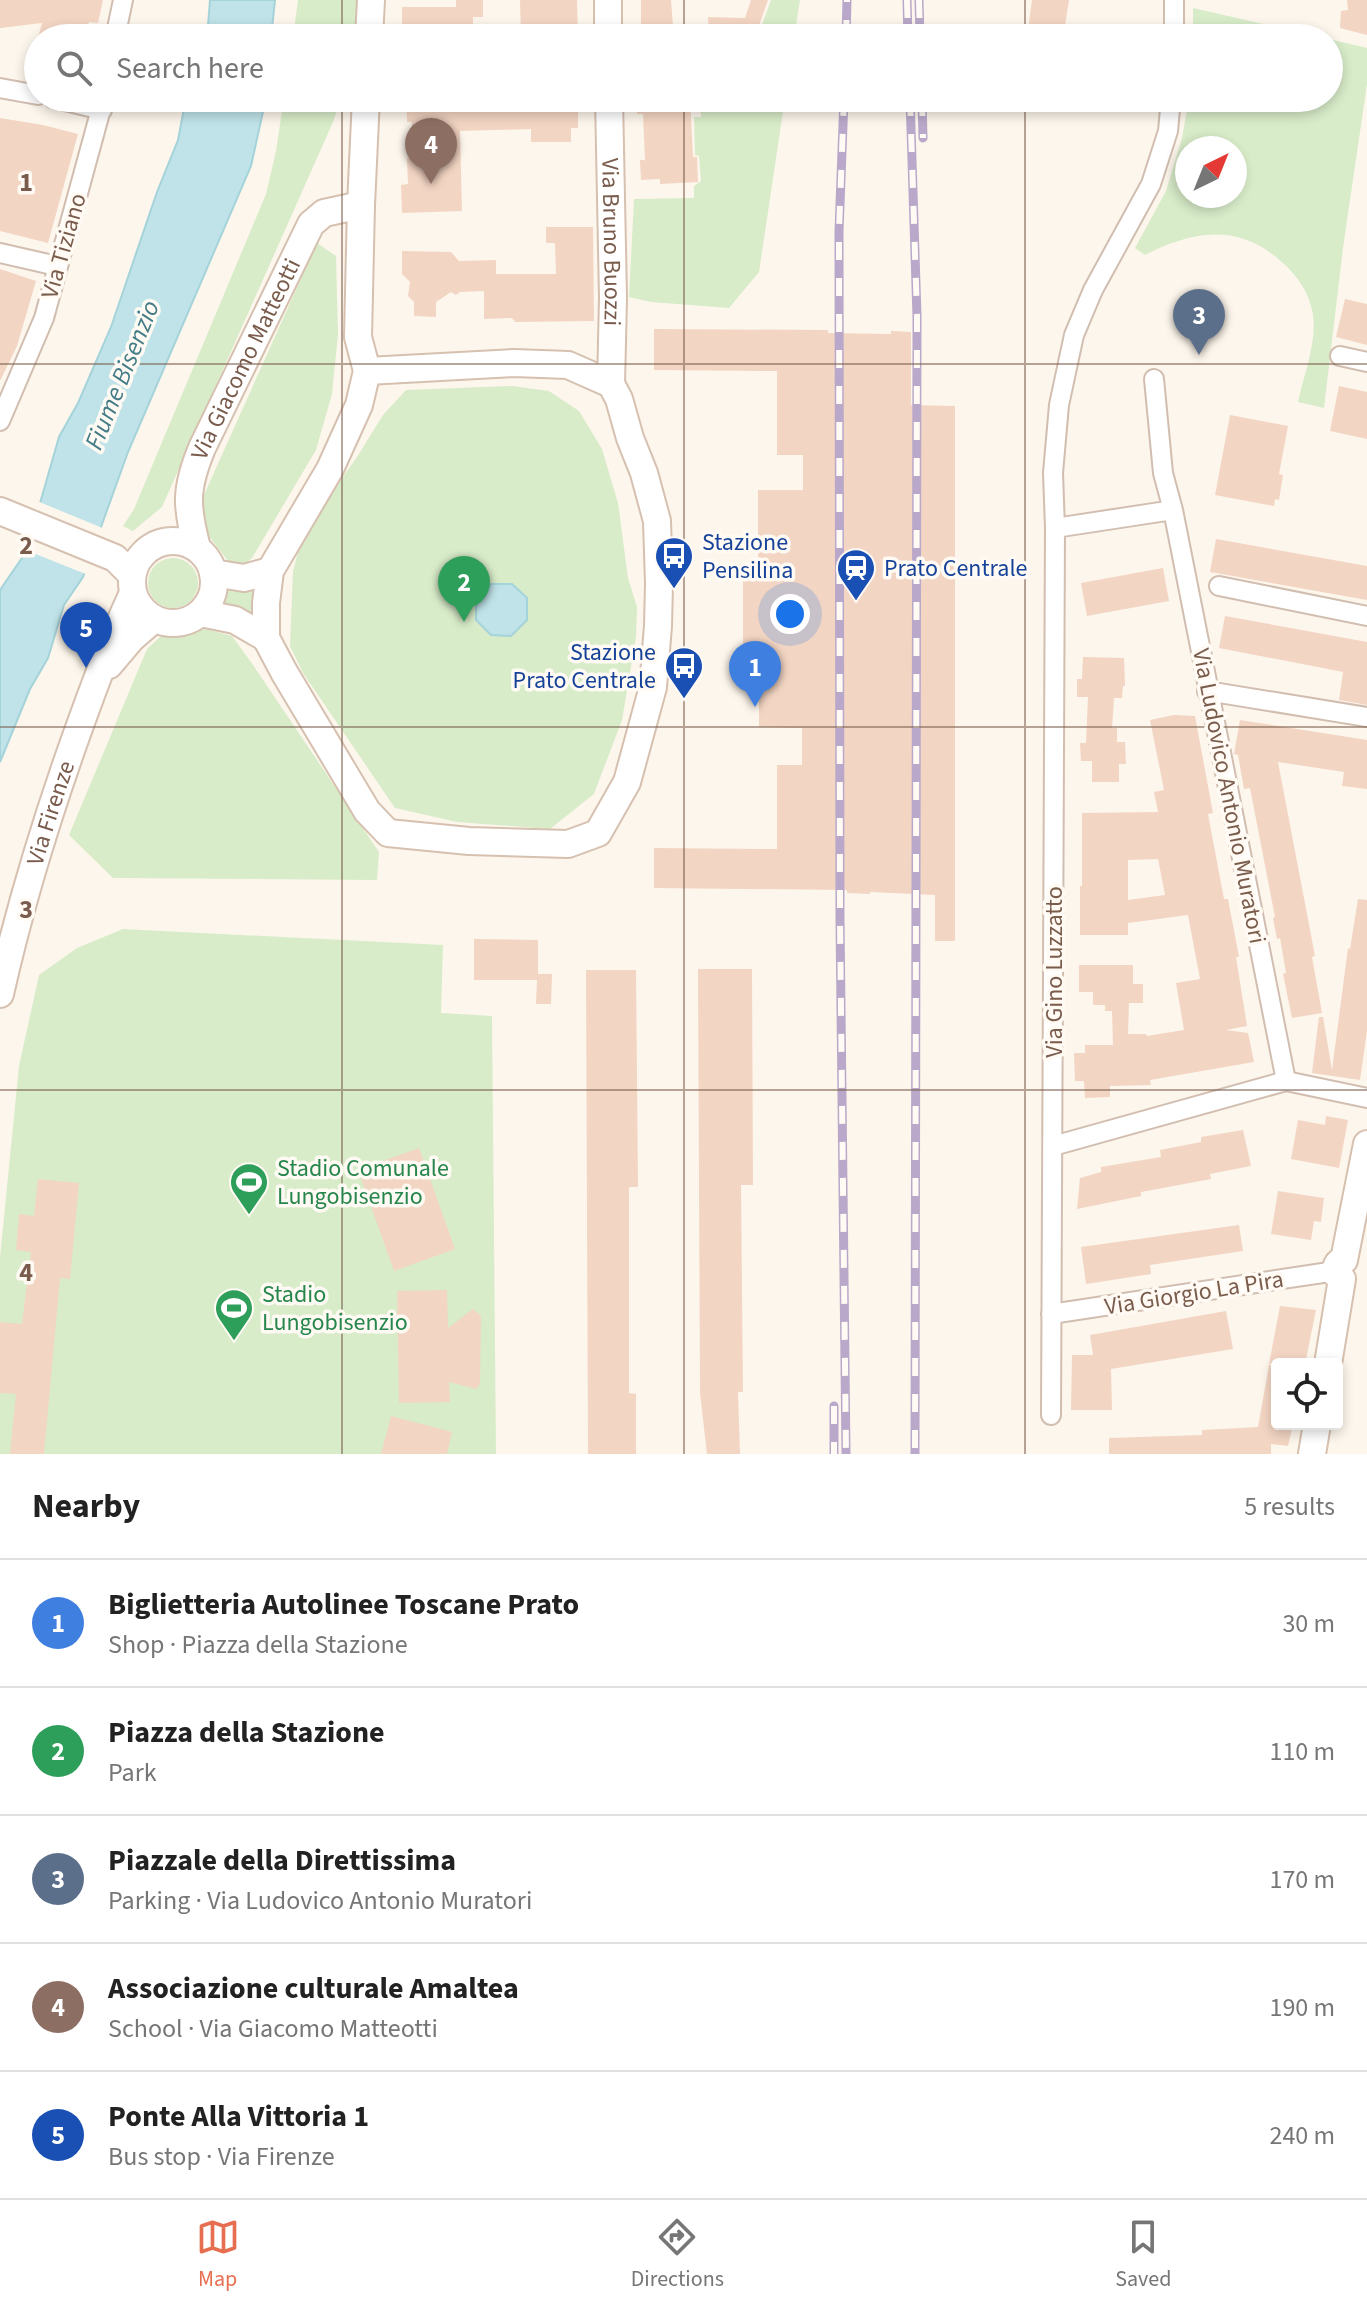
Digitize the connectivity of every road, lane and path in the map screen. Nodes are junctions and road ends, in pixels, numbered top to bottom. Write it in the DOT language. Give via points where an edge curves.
graph roads {
  1 [pos="123,0"];
  2 [pos="371,0"];
  3 [pos="608,0"];
  4 [pos="1174,0"];
  5 [pos="118,24"];
  6 [pos="370,24"];
  7 [pos="608,24"];
  8 [pos="1174,24"];
  9 [pos="0,88"];
  10 [pos="24,92"];
  11 [pos="101,112"];
  12 [pos="365,112"];
  13 [pos="609,112"];
  14 [pos="1170,112"];
  15 [pos="361,205"];
  16 [pos="0,253"];
  17 [pos="57,266"];
  18 [pos="1340,356"];
  19 [pos="1367,362"];
  20 [pos="367,371"];
  21 [pos="1154,379"];
  22 [pos="611,384"];
  23 [pos="0,421"];
  24 [pos="1173,510"];
  25 [pos="0,511"];
  26 [pos="0,521"];
  27 [pos="1055,528"];
  28 [pos="44,530"];
  29 [pos="197,548"];
  30 [pos="130,570"];
  31 [pos="270,571"];
  32 [pos="213,573"];
  33 [pos="1219,586"];
  34 [pos="201,613"];
  35 [pos="1367,616"];
  36 [pos="154,619"];
  37 [pos="266,638"];
  38 [pos="96,680"];
  39 [pos="1207,691"];
  40 [pos="1367,717"];
  41 [pos="0,994"];
  42 [pos="1286,1081"];
  43 [pos="1367,1098"];
  44 [pos="1367,1144"];
  45 [pos="1053,1146"];
  46 [pos="1341,1270"];
  47 [pos="1051,1314"];
  48 [pos="1329,1358"];
  49 [pos="1051,1415"];
  50 [pos="1316,1430"];
  51 [pos="1312,1454"];
  1 -- 5 [label="street"];
  2 -- 6 [label="street"];
  3 -- 7 [label="street"];
  4 -- 8 [label="street"];
  9 -- 10 [label="street"];
  11 -- 17 [label="street, Via Tiziano"];
  12 -- 15 [label="street"];
  13 -- 22 [label="street, Via Bruno Buozzi"];
  14 -- 27 [label="street, Via Gino Luzzatto" via="1151,184 1074,335 1059,405"];
  15 -- 20 [label="street" via="358,337"];
  15 -- 29 [label="street, Via Giacomo Matteotti" via="324,213 311,224 202,448 188,491"];
  16 -- 17 [label="street"];
  17 -- 23 [label="street, Via Tiziano" via="44,318"];
  18 -- 19 [label="street"];
  20 -- 22 [label="street" via="568,365"];
  20 -- 31 [label="street" via="359,405 330,469"];
  21 -- 24 [label="street, Via Ludovico Antonio Muratori" via="1163,473"];
  22 -- 37 [label="street" via="657,521 658,626 653,687 627,782 598,833 568,844 388,833 367,811"];
  24 -- 27 [label="street"];
  24 -- 39 [label="street, Via Ludovico Antonio Muratori"];
  25 -- 28 [label="street"];
  26 -- 28 [label="street"];
  27 -- 45 [label="street, Via Gino Luzzatto"];
  28 -- 30 [label="street"];
  29 -- 30 [label="street" via="163,542"];
  29 -- 32 [label="street"];
  30 -- 36 [label="street" via="144,613"];
  30 -- 38 [label="street, Via Firenze"];
  31 -- 32 [label="street" via="244,578"];
  31 -- 37 [label="street"];
  32 -- 34 [label="street" via="213,595"];
  33 -- 35 [label="street"];
  34 -- 36 [label="street" via="178,624"];
  34 -- 37 [label="street" via="235,620"];
  36 -- 38 [label="street, Via Firenze"];
  38 -- 41 [label="street, Via Firenze" via="51,809"];
  39 -- 40 [label="street"];
  39 -- 42 [label="street, Via Ludovico Antonio Muratori"];
  42 -- 43 [label="street"];
  42 -- 45 [label="street"];
  44 -- 46 [label="street"];
  45 -- 47 [label="street, Via Gino Luzzatto"];
  46 -- 47 [label="street, Via Giorgio La Pira"];
  46 -- 48 [label="street"];
  47 -- 49 [label="street, Via Gino Luzzatto"];
  50 -- 51 [label="street"];
}
